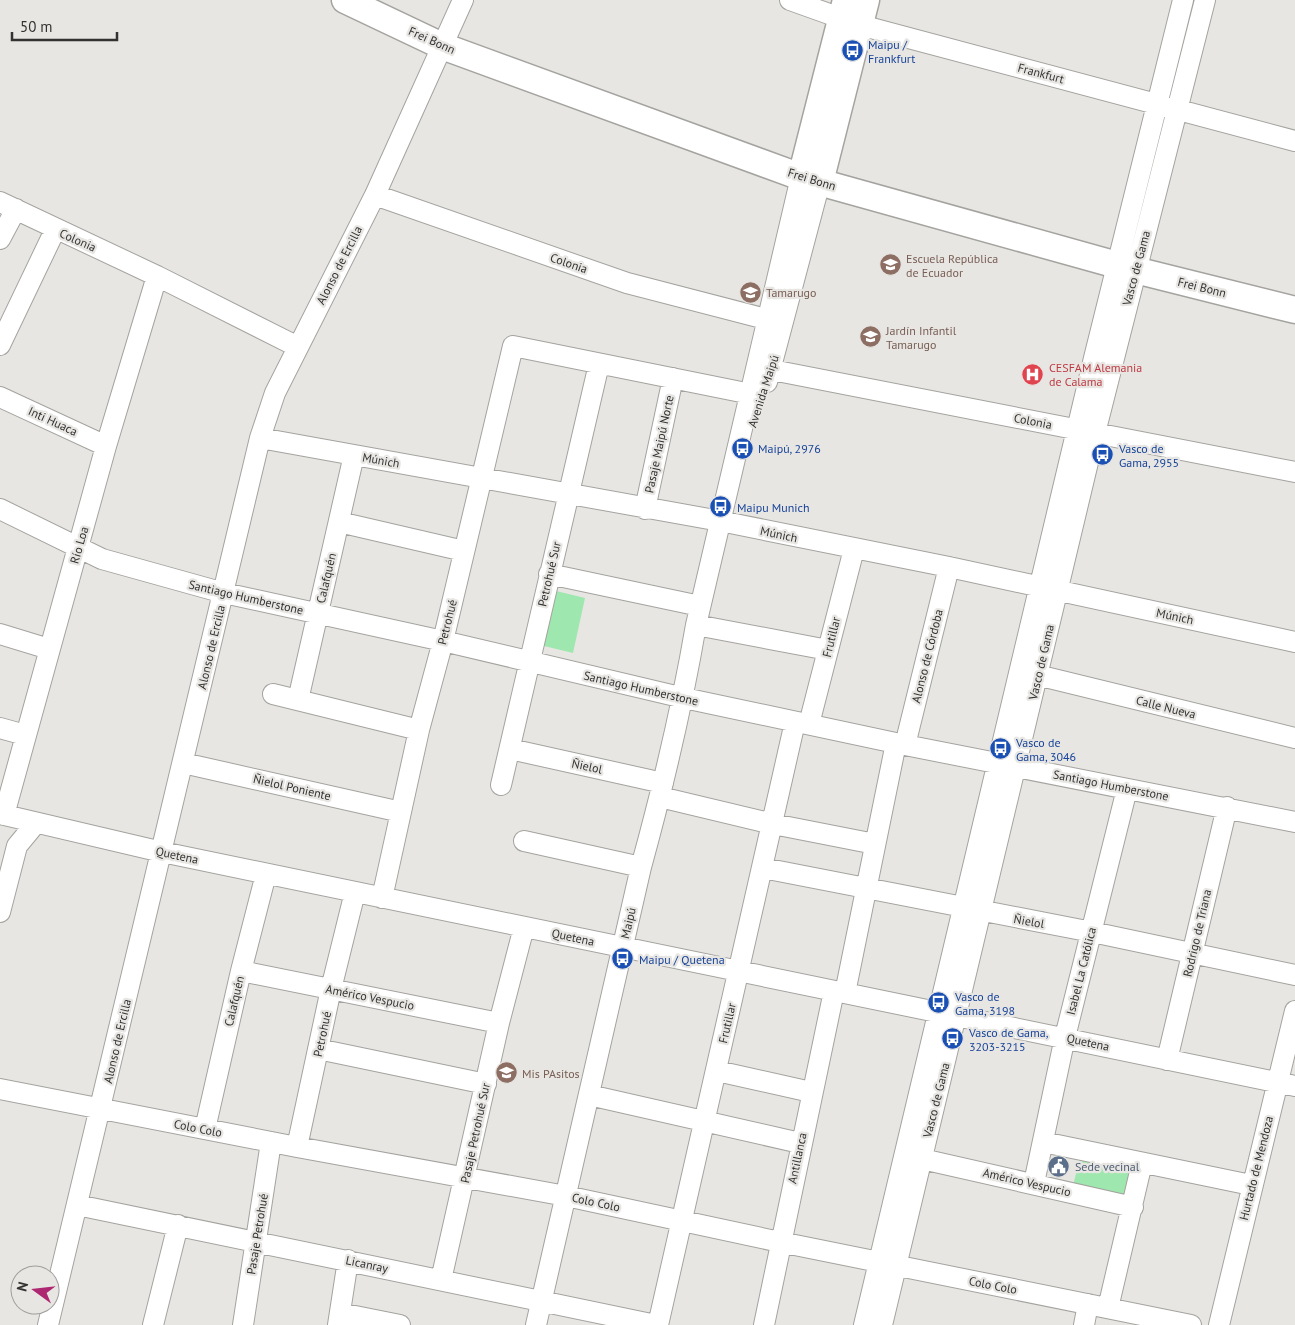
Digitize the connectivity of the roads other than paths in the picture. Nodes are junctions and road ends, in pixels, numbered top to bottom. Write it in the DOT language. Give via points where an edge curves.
graph roads {
  1 [pos="345,0"];
  2 [pos="463,0"];
  3 [pos="790,0"];
  4 [pos="866,0"];
  5 [pos="1184,0"];
  6 [pos="1205,0"];
  7 [pos="849,15"];
  8 [pos="442,46"];
  9 [pos="1157,104"];
  10 [pos="1179,110"];
  11 [pos="1295,142"];
  12 [pos="810,179"];
  13 [pos="374,195"];
  14 [pos="8,206"];
  15 [pos="55,230"];
  16 [pos="0,239"];
  17 [pos="1127,268"];
  18 [pos="157,276"];
  19 [pos="1295,310"];
  20 [pos="766,319"];
  21 [pos="0,345"];
  22 [pos="298,347"];
  23 [pos="598,364"];
  24 [pos="772,370"];
  25 [pos="673,378"];
  26 [pos="751,394"];
  27 [pos="0,397"];
  28 [pos="1087,432"];
  29 [pos="260,438"];
  30 [pos="106,446"];
  31 [pos="354,455"];
  32 [pos="1295,472"];
  33 [pos="481,478"];
  34 [pos="568,494"];
  35 [pos="0,509"];
  36 [pos="645,509"];
  37 [pos="720,521"];
  38 [pos="339,522"];
  39 [pos="78,548"];
  40 [pos="854,550"];
  41 [pos="464,551"];
  42 [pos="949,567"];
  43 [pos="549,574"];
  44 [pos="1049,589"];
  45 [pos="224,593"];
  46 [pos="318,613"];
  47 [pos="698,615"];
  48 [pos="0,634"];
  49 [pos="443,641"];
  50 [pos="1295,642"];
  51 [pos="49,649"];
  52 [pos="828,650"];
  53 [pos="529,662"];
  54 [pos="1037,675"];
  55 [pos="273,694"];
  56 [pos="684,698"];
  57 [pos="298,700"];
  58 [pos="802,723"];
  59 [pos="0,728"];
  60 [pos="419,730"];
  61 [pos="26,734"];
  62 [pos="1295,738"];
  63 [pos="901,744"];
  64 [pos="510,749"];
  65 [pos="183,763"];
  66 [pos="1008,764"];
  67 [pos="501,785"];
  68 [pos="662,790"];
  69 [pos="1127,790"];
  70 [pos="1227,807"];
  71 [pos="401,812"];
  72 [pos="2,814"];
  73 [pos="1295,822"];
  74 [pos="36,823"];
  75 [pos="773,824"];
  76 [pos="524,841"];
  77 [pos="8,844"];
  78 [pos="876,844"];
  79 [pos="162,852"];
  80 [pos="641,867"];
  81 [pos="763,868"];
  82 [pos="266,874"];
  83 [pos="865,888"];
  84 [pos="355,892"];
  85 [pos="382,898"];
  86 [pos="972,910"];
  87 [pos="0,912"];
  88 [pos="524,927"];
  89 [pos="1092,932"];
  90 [pos="622,947"];
  91 [pos="1192,954"];
  92 [pos="241,970"];
  93 [pos="739,972"];
  94 [pos="1295,975"];
  95 [pos="331,989"];
  96 [pos="839,992"];
  97 [pos="1295,1011"];
  98 [pos="948,1014"];
  99 [pos="499,1023"];
  100 [pos="1065,1037"];
  101 [pos="318,1049"];
  102 [pos="1167,1060"];
  103 [pos="716,1071"];
  104 [pos="486,1084"];
  105 [pos="1286,1084"];
  106 [pos="0,1089"];
  107 [pos="811,1092"];
  108 [pos="589,1095"];
  109 [pos="100,1110"];
  110 [pos="705,1122"];
  111 [pos="205,1130"];
  112 [pos="271,1142"];
  113 [pos="1043,1142"];
  114 [pos="800,1143"];
  115 [pos="297,1147"];
  116 [pos="922,1159"];
  117 [pos="1142,1163"];
  118 [pos="465,1179"];
  119 [pos="1034,1183"];
  120 [pos="1251,1185"];
  121 [pos="566,1196"];
  122 [pos="77,1205"];
  123 [pos="1133,1207"];
  124 [pos="682,1220"];
  125 [pos="178,1225"];
  126 [pos="256,1241"];
  127 [pos="780,1242"];
  128 [pos="348,1260"];
  129 [pos="887,1263"];
  130 [pos="441,1280"];
  131 [pos="542,1301"];
  132 [pos="1088,1304"];
  133 [pos="1108,1308"];
  134 [pos="339,1319"];
  135 [pos="48,1325"];
  136 [pos="153,1325"];
  137 [pos="242,1325"];
  138 [pos="400,1325"];
  139 [pos="536,1325"];
  140 [pos="655,1325"];
  141 [pos="764,1325"];
  142 [pos="864,1325"];
  143 [pos="882,1325"];
  144 [pos="1084,1325"];
  145 [pos="1191,1325"];
  146 [pos="1219,1325"];
  1 -- 8 [label="main road, Frei Bonn"];
  2 -- 8 [label="street, Alonso de Ercilla"];
  3 -- 7 [label="street, Frankfurt"];
  4 -- 7 [label="main road, Avenida Maipú"];
  5 -- 9 [label="street, Vasco de Gama"];
  6 -- 10 [label="street, Vasco de Gama"];
  7 -- 9 [label="street, Frankfurt"];
  7 -- 12 [label="main road, Avenida Maipú"];
  8 -- 12 [label="main road, Frei Bonn"];
  8 -- 13 [label="street, Alonso de Ercilla"];
  9 -- 10 [label="street, Frankfurt"];
  9 -- 17 [label="street, Vasco de Gama"];
  10 -- 11 [label="street, Frankfurt"];
  10 -- 17 [label="street, Vasco de Gama"];
  12 -- 17 [label="main road, Frei Bonn"];
  12 -- 20 [label="street, Avenida Maipú"];
  12 -- 24 [label="street, Avenida Maipú"];
  13 -- 20 [label="street, Colonia" via="627,283"];
  13 -- 22 [label="street, Alonso de Ercilla"];
  14 -- 15 [label="street, Colonia"];
  14 -- 16 [label="street"];
  15 -- 18 [label="street, Colonia"];
  15 -- 21 [label="street"];
  17 -- 19 [label="main road, Frei Bonn"];
  17 -- 28 [label="street, Vasco de Gama" via="1094,358"];
  18 -- 22 [label="street, Colonia"];
  18 -- 30 [label="street, Río Loa"];
  20 -- 26 [label="street, Avenida Maipú"];
  22 -- 29 [label="street, Alonso de Ercilla" via="275,394"];
  23 -- 25 [label="street"];
  23 -- 33 [label="street, Petrohué" via="513,346"];
  23 -- 34 [label="street, Petrohué Sur"];
  24 -- 28 [label="street, Colonia"];
  24 -- 37 [label="street, Avenida Maipú"];
  25 -- 26 [label="street"];
  25 -- 36 [label="street, Pasaje Maipú Norte"];
  26 -- 37 [label="street, Avenida Maipú"];
  27 -- 30 [label="street, Inti Huaca"];
  28 -- 32 [label="street, Colonia"];
  28 -- 44 [label="street, Vasco de Gama"];
  29 -- 31 [label="street, Múnich"];
  29 -- 45 [label="street, Alonso de Ercilla"];
  30 -- 39 [label="street, Río Loa"];
  31 -- 33 [label="street, Múnich"];
  31 -- 38 [label="street, Calafquén"];
  33 -- 34 [label="street, Múnich"];
  33 -- 41 [label="street, Petrohué"];
  34 -- 36 [label="street, Múnich"];
  34 -- 43 [label="street, Petrohué Sur"];
  35 -- 39 [label="street, Santiago Humberstone"];
  36 -- 37 [label="street, Múnich"];
  37 -- 40 [label="street, Múnich"];
  37 -- 47 [label="street, Maipú"];
  38 -- 41 [label="street"];
  38 -- 46 [label="street, Calafquén"];
  39 -- 45 [label="street, Santiago Humberstone" via="102,559"];
  39 -- 51 [label="street, Río Loa"];
  40 -- 42 [label="street, Múnich"];
  40 -- 52 [label="street, Frutillar"];
  41 -- 49 [label="street, Petrohué"];
  42 -- 44 [label="street, Múnich"];
  42 -- 63 [label="street, Alonso de Córdoba"];
  43 -- 47 [label="street"];
  43 -- 53 [label="street, Petrohué Sur"];
  44 -- 50 [label="street, Múnich"];
  44 -- 54 [label="street, Vasco de Gama"];
  44 -- 66 [label="street, Vasco de Gama"];
  45 -- 46 [label="street, Santiago Humberstone"];
  45 -- 65 [label="street, Alonso de Ercilla"];
  46 -- 49 [label="street, Santiago Humberstone"];
  46 -- 57 [label="street, Calafquén"];
  47 -- 52 [label="street"];
  47 -- 56 [label="street, Maipú"];
  48 -- 51 [label="street"];
  49 -- 53 [label="street, Santiago Humberstone"];
  49 -- 60 [label="street, Petrohué"];
  51 -- 61 [label="street, Río Loa"];
  52 -- 58 [label="street, Frutillar"];
  53 -- 56 [label="street, Santiago Humberstone"];
  53 -- 64 [label="street, Petrohué Sur"];
  54 -- 62 [label="street, Calle Nueva"];
  54 -- 66 [label="street, Vasco de Gama"];
  55 -- 57 [label="street"];
  56 -- 58 [label="street, Santiago Humberstone"];
  56 -- 68 [label="street, Maipú"];
  57 -- 60 [label="street"];
  58 -- 63 [label="street, Santiago Humberstone"];
  58 -- 75 [label="street, Frutillar"];
  59 -- 61 [label="street"];
  60 -- 71 [label="street, Petrohué"];
  61 -- 72 [label="street, Río Loa"];
  63 -- 66 [label="street, Santiago Humberstone"];
  63 -- 78 [label="street, Antillanca"];
  64 -- 67 [label="street, Petrohué Sur"];
  64 -- 68 [label="street, Ñielol"];
  65 -- 71 [label="street, Ñielol Poniente"];
  65 -- 79 [label="street, Alonso de Ercilla"];
  66 -- 69 [label="street, Santiago Humberstone"];
  66 -- 86 [label="street, Vasco de Gama"];
  68 -- 75 [label="street, Ñielol"];
  68 -- 80 [label="street, Maipú"];
  69 -- 70 [label="street, Santiago Humberstone"];
  69 -- 89 [label="street, Isabel La Católica"];
  70 -- 73 [label="street, Santiago Humberstone"];
  70 -- 91 [label="street, Rodrigo de Triana"];
  71 -- 85 [label="street, Petrohué"];
  72 -- 74 [label="street, Quetena"];
  74 -- 77 [label="street"];
  74 -- 79 [label="street, Quetena"];
  75 -- 78 [label="street, Ñielol"];
  75 -- 81 [label="street, Frutillar"];
  76 -- 80 [label="street"];
  77 -- 87 [label="street"];
  78 -- 83 [label="street, Antillanca"];
  79 -- 82 [label="street, Quetena"];
  79 -- 109 [label="street, Alonso de Ercilla"];
  80 -- 90 [label="street, Maipú"];
  81 -- 83 [label="street, Ñielol"];
  81 -- 93 [label="street, Frutillar"];
  82 -- 84 [label="street, Quetena"];
  82 -- 92 [label="street, Calafquén"];
  83 -- 86 [label="street, Ñielol"];
  83 -- 96 [label="street, Antillanca"];
  84 -- 85 [label="street, Quetena"];
  84 -- 95 [label="street, Petrohué"];
  85 -- 88 [label="street, Quetena"];
  86 -- 89 [label="street, Ñielol"];
  86 -- 98 [label="street, Vasco de Gama"];
  88 -- 90 [label="street, Quetena"];
  88 -- 99 [label="street, Pasaje Petrohué Sur"];
  89 -- 91 [label="street, Ñielol"];
  89 -- 100 [label="street, Isabel La Católica"];
  90 -- 93 [label="street, Quetena"];
  90 -- 108 [label="street, Maipú"];
  91 -- 94 [label="street, Ñielol"];
  91 -- 102 [label="street, Rodrigo de Triana"];
  92 -- 95 [label="street, Américo Vespucio"];
  92 -- 111 [label="street, Calafquén"];
  93 -- 96 [label="street, Quetena"];
  93 -- 103 [label="street, Frutillar"];
  95 -- 99 [label="street, Américo Vespucio"];
  95 -- 101 [label="street, Petrohué"];
  96 -- 98 [label="street, Quetena"];
  96 -- 107 [label="street, Antillanca"];
  97 -- 105 [label="street, Hurtado de Mendoza"];
  98 -- 100 [label="street, Quetena"];
  98 -- 116 [label="street, Vasco de Gama"];
  98 -- 129 [label="street, Vasco de Gama"];
  99 -- 104 [label="street, Pasaje Petrohué Sur"];
  100 -- 102 [label="street, Quetena"];
  100 -- 113 [label="street, Isabel La Católica"];
  101 -- 104 [label="street"];
  101 -- 115 [label="street, Petrohué"];
  102 -- 105 [label="street, Quetena"];
  103 -- 107 [label="street"];
  103 -- 110 [label="street, Frutillar"];
  104 -- 118 [label="street, Pasaje Petrohué Sur"];
  105 -- 120 [label="street, Hurtado de Mendoza"];
  106 -- 109 [label="street, Colo Colo"];
  107 -- 114 [label="street, Antillanca"];
  108 -- 110 [label="street"];
  108 -- 121 [label="street, Maipú"];
  109 -- 111 [label="street, Colo Colo"];
  109 -- 122 [label="street, Alonso de Ercilla"];
  110 -- 114 [label="street"];
  110 -- 124 [label="street, Frutillar"];
  111 -- 112 [label="street, Colo Colo"];
  112 -- 115 [label="street, Colo Colo"];
  112 -- 126 [label="street, Pasaje Petrohué"];
  113 -- 117 [label="street"];
  113 -- 119 [label="street, Isabel La Católica"];
  114 -- 127 [label="street, Antillanca"];
  115 -- 118 [label="street, Colo Colo"];
  116 -- 119 [label="street, Américo Vespucio"];
  116 -- 129 [label="street, Vasco de Gama"];
  117 -- 120 [label="street"];
  117 -- 123 [label="street"];
  118 -- 121 [label="street, Colo Colo"];
  118 -- 130 [label="street, Pasaje Petrohué Sur"];
  119 -- 123 [label="street, Américo Vespucio"];
  120 -- 146 [label="street, Hurtado de Mendoza"];
  121 -- 124 [label="street, Colo Colo"];
  121 -- 131 [label="street, Maipú"];
  122 -- 125 [label="street, Licanray"];
  122 -- 135 [label="street, Alonso de Ercilla"];
  123 -- 133 [label="street"];
  124 -- 127 [label="street, Colo Colo"];
  124 -- 140 [label="street, Frutillar"];
  125 -- 126 [label="street, Licanray"];
  125 -- 136 [label="street"];
  126 -- 128 [label="street, Licanray"];
  126 -- 137 [label="street, Pasaje Petrohué"];
  127 -- 129 [label="street, Colo Colo"];
  127 -- 141 [label="street, Antillanca"];
  128 -- 130 [label="street, Licanray"];
  128 -- 134 [label="street"];
  129 -- 132 [label="street, Colo Colo"];
  129 -- 142 [label="street, Vasco de Gama"];
  129 -- 143 [label="street, Vasco de Gama"];
  130 -- 131 [label="street, Licanray"];
  131 -- 139 [label="street, Maipú"];
  131 -- 140 [label="street, Licanray"];
  132 -- 133 [label="street, Colo Colo"];
  132 -- 144 [label="street"];
  133 -- 145 [label="street, Colo Colo"];
  134 -- 138 [label="street"];
}
